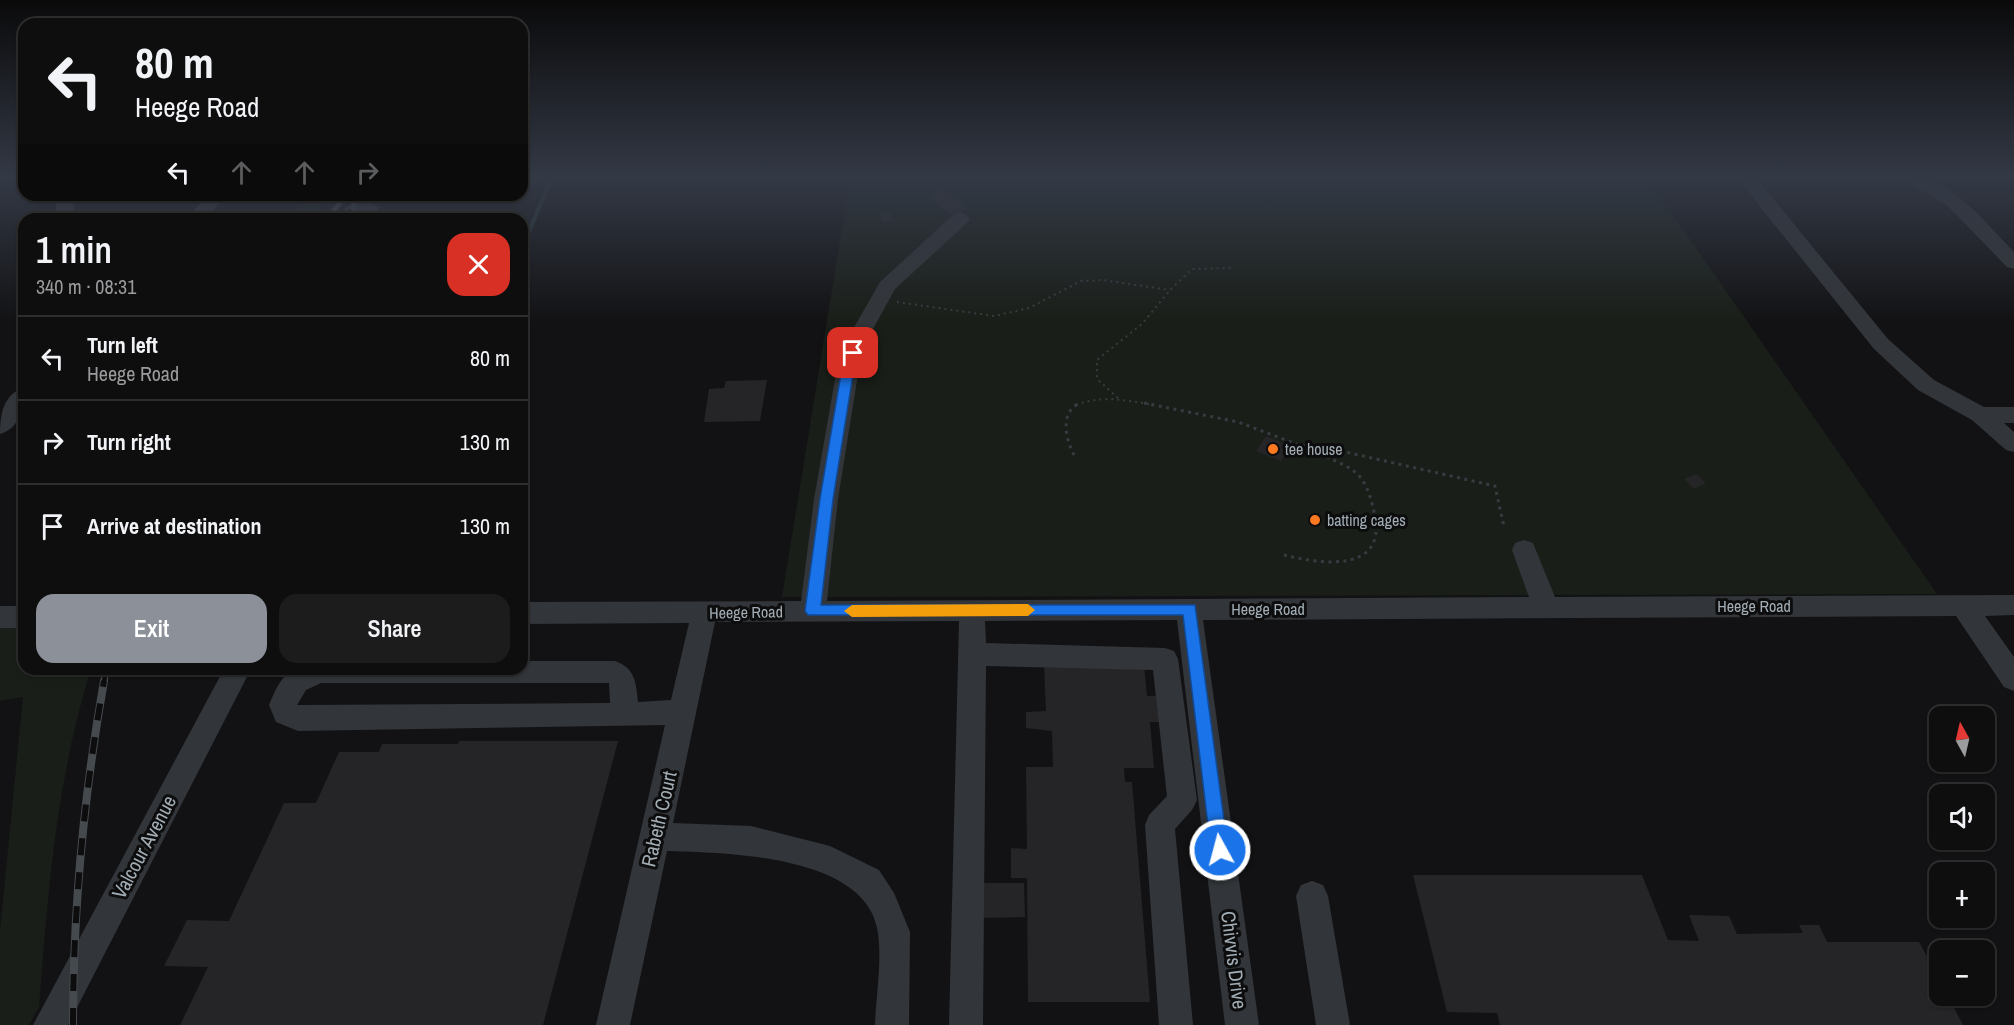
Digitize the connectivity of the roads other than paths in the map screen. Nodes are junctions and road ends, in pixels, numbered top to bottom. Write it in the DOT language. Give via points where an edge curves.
graph roads {
  1 [pos="951,227"];
  2 [pos="1786,227"];
  3 [pos="1978,227"];
  4 [pos="2014,262"];
  5 [pos="18,403"];
  6 [pos="1980,415"];
  7 [pos="2014,415"];
  8 [pos="0,426"];
  9 [pos="2014,444"];
  10 [pos="1524,550"];
  11 [pos="1963,605"];
  12 [pos="2014,605"];
  13 [pos="1546,607"];
  14 [pos="1189,609"];
  15 [pos="972,610"];
  16 [pos="813,611"];
  17 [pos="704,612"];
  18 [pos="528,613"];
  19 [pos="0,617"];
  20 [pos="18,617"];
  21 [pos="973,654"];
  22 [pos="528,672"];
  23 [pos="235,675"];
  24 [pos="305,675"];
  25 [pos="2014,679"];
  26 [pos="683,712"];
  27 [pos="625,715"];
  28 [pos="1182,801"];
  29 [pos="1214,806"];
  30 [pos="655,836"];
  31 [pos="1312,896"];
  32 [pos="50,1025"];
  33 [pos="613,1025"];
  34 [pos="892,1025"];
  35 [pos="966,1025"];
  36 [pos="1176,1025"];
  37 [pos="1242,1025"];
  38 [pos="1333,1025"];
  1 -- 16 [label="street" via="903,269 879,298 858,338 848,368 826,499"];
  2 -- 6 [label="street" via="1881,344 1926,385"];
  3 -- 4 [label="street"];
  5 -- 8 [label="street"];
  6 -- 7 [label="street"];
  6 -- 9 [label="street"];
  10 -- 13 [label="street"];
  11 -- 12 [label="street, Heege Road"];
  11 -- 13 [label="street, Heege Road"];
  11 -- 25 [label="street"];
  13 -- 14 [label="street, Heege Road"];
  14 -- 15 [label="street, Heege Road"];
  14 -- 29 [label="street, Chivvis Drive"];
  15 -- 16 [label="street, Heege Road"];
  15 -- 21 [label="street"];
  16 -- 17 [label="street, Heege Road"];
  17 -- 18 [label="street, Heege Road"];
  17 -- 26 [label="street, Rabeth Court"];
  19 -- 20 [label="street"];
  21 -- 28 [label="street" via="1166,659"];
  21 -- 35 [label="street"];
  22 -- 27 [label="street" via="615,672 622,679"];
  23 -- 32 [label="street, Valcour Avenue"];
  24 -- 27 [label="street" via="297,679 283,705 286,713 298,719"];
  26 -- 27 [label="street"];
  26 -- 30 [label="street, Rabeth Court"];
  28 -- 29 [label="street"];
  28 -- 36 [label="street" via="1160,825"];
  29 -- 37 [label="street, Chivvis Drive"];
  30 -- 33 [label="street, Rabeth Court"];
  30 -- 34 [label="street" via="751,840 830,861 868,881 894,932"];
  31 -- 38 [label="street"];
}
